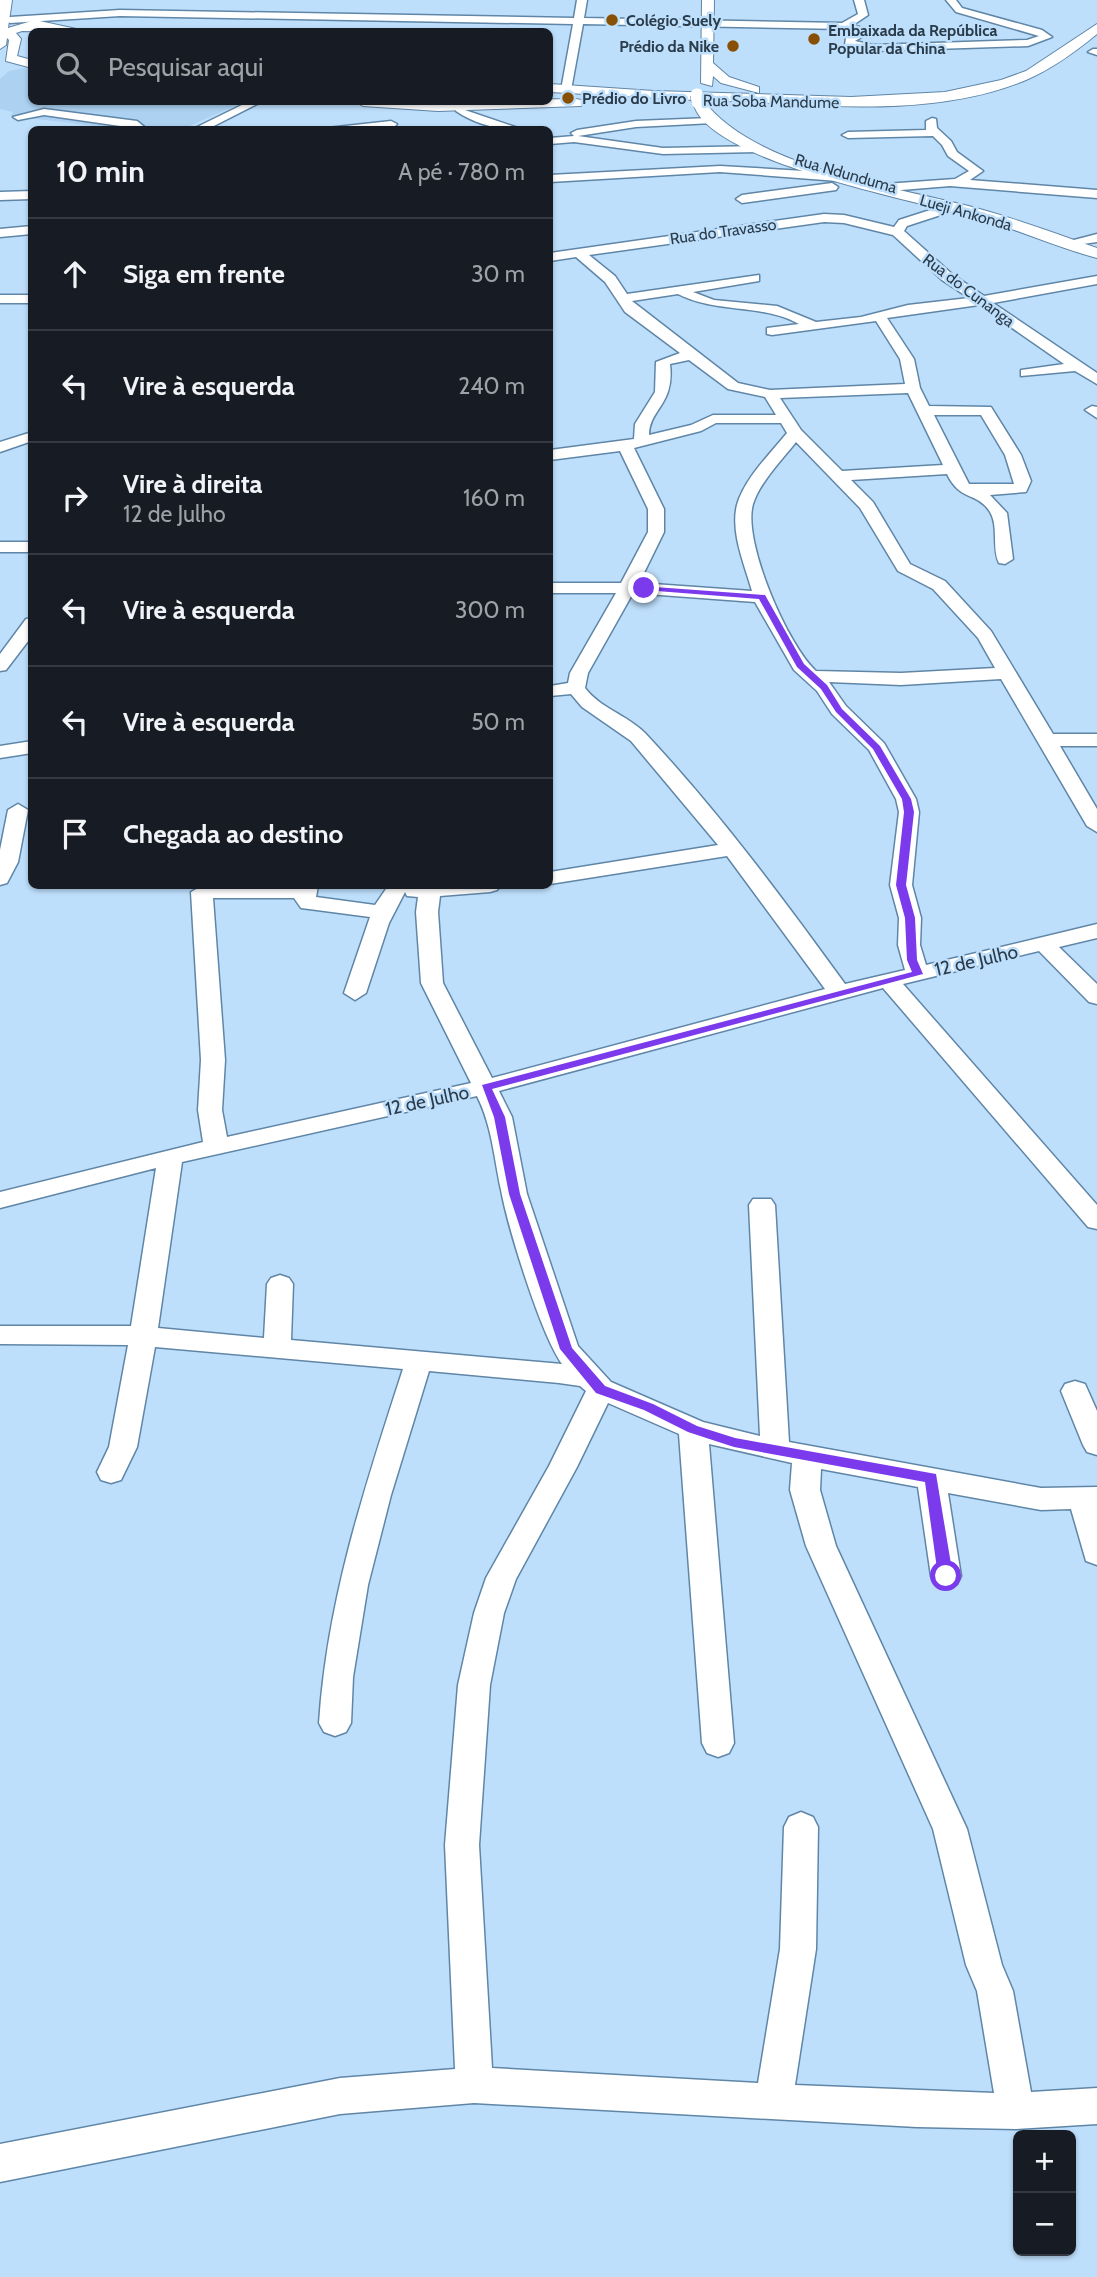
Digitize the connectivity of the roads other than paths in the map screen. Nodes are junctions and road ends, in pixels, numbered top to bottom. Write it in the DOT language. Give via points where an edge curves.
graph roads {
  1 [pos="150,0"];
  2 [pos="582,0"];
  3 [pos="701,0"];
  4 [pos="708,0"];
  5 [pos="859,0"];
  6 [pos="951,0"];
  7 [pos="460,6"];
  8 [pos="279,7"];
  9 [pos="4,8"];
  10 [pos="139,13"];
  11 [pos="455,19"];
  12 [pos="265,20"];
  13 [pos="132,22"];
  14 [pos="577,22"];
  15 [pos="703,24"];
  16 [pos="845,26"];
  17 [pos="53,27"];
  18 [pos="59,28"];
  19 [pos="452,28"];
  20 [pos="1097,28"];
  21 [pos="0,45"];
  22 [pos="1096,51"];
  23 [pos="1080,61"];
  24 [pos="28,64"];
  25 [pos="707,64"];
  26 [pos="28,65"];
  27 [pos="0,68"];
  28 [pos="1000,85"];
  29 [pos="553,88"];
  30 [pos="566,90"];
  31 [pos="1022,92"];
  32 [pos="702,96"];
  33 [pos="553,103"];
  34 [pos="553,104"];
  35 [pos="979,104"];
  36 [pos="250,105"];
  37 [pos="397,105"];
  38 [pos="503,105"];
  39 [pos="521,105"];
  40 [pos="415,106"];
  41 [pos="474,106"];
  42 [pos="926,106"];
  43 [pos="743,113"];
  44 [pos="10,116"];
  45 [pos="718,123"];
  46 [pos="82,126"];
  47 [pos="139,126"];
  48 [pos="205,126"];
  49 [pos="392,126"];
  50 [pos="504,126"];
  51 [pos="553,135"];
  52 [pos="848,135"];
  53 [pos="566,137"];
  54 [pos="553,140"];
  55 [pos="757,149"];
  56 [pos="838,177"];
  57 [pos="553,179"];
  58 [pos="958,182"];
  59 [pos="861,183"];
  60 [pos="889,187"];
  61 [pos="1097,194"];
  62 [pos="28,195"];
  63 [pos="0,196"];
  64 [pos="742,200"];
  65 [pos="952,207"];
  66 [pos="28,230"];
  67 [pos="897,232"];
  68 [pos="0,233"];
  69 [pos="1097,238"];
  70 [pos="1076,241"];
  71 [pos="1097,251"];
  72 [pos="579,253"];
  73 [pos="553,257"];
  74 [pos="754,278"];
  75 [pos="1097,280"];
  76 [pos="682,291"];
  77 [pos="0,299"];
  78 [pos="28,299"];
  79 [pos="622,299"];
  80 [pos="980,301"];
  81 [pos="879,316"];
  82 [pos="813,326"];
  83 [pos="772,331"];
  84 [pos="691,355"];
  85 [pos="1076,367"];
  86 [pos="1026,373"];
  87 [pos="1097,380"];
  88 [pos="913,388"];
  89 [pos="770,394"];
  90 [pos="925,411"];
  91 [pos="792,426"];
  92 [pos="28,437"];
  93 [pos="634,444"];
  94 [pos="0,447"];
  95 [pos="553,456"];
  96 [pos="951,469"];
  97 [pos="838,476"];
  98 [pos="965,491"];
  99 [pos="0,547"];
  100 [pos="28,547"];
  101 [pos="1005,559"];
  102 [pos="553,588"];
  103 [pos="625,588"];
  104 [pos="762,597"];
  105 [pos="28,628"];
  106 [pos="0,666"];
  107 [pos="1007,673"];
  108 [pos="812,676"];
  109 [pos="576,688"];
  110 [pos="553,691"];
  111 [pos="1047,740"];
  112 [pos="1097,740"];
  113 [pos="28,748"];
  114 [pos="0,752"];
  115 [pos="18,810"];
  116 [pos="1097,826"];
  117 [pos="733,849"];
  118 [pos="553,878"];
  119 [pos="0,879"];
  120 [pos="306,889"];
  121 [pos="396,889"];
  122 [pos="454,889"];
  123 [pos="430,891"];
  124 [pos="383,912"];
  125 [pos="1097,931"];
  126 [pos="1044,944"];
  127 [pos="917,974"];
  128 [pos="889,981"];
  129 [pos="838,992"];
  130 [pos="355,993"];
  131 [pos="1097,997"];
  132 [pos="486,1087"];
  133 [pos="216,1147"];
  134 [pos="170,1157"];
  135 [pos="0,1200"];
  136 [pos="762,1205"];
  137 [pos="1097,1220"];
  138 [pos="280,1284"];
  139 [pos="0,1335"];
  140 [pos="142,1336"];
  141 [pos="277,1347"];
  142 [pos="418,1361"];
  143 [pos="594,1383"];
  144 [pos="1075,1391"];
  145 [pos="693,1429"];
  146 [pos="1097,1445"];
  147 [pos="791,1454"];
  148 [pos="111,1472"];
  149 [pos="931,1478"];
  150 [pos="1090,1499"];
  151 [pos="1097,1553"];
  152 [pos="946,1576"];
  153 [pos="335,1723"];
  154 [pos="718,1743"];
  155 [pos="801,1827"];
  156 [pos="474,2085"];
  157 [pos="773,2101"];
  158 [pos="1097,2106"];
  159 [pos="1016,2111"];
  160 [pos="0,2164"];
  1 -- 10 [label="street"];
  2 -- 14 [label="street"];
  3 -- 15 [label="main road"];
  4 -- 15 [label="main road"];
  5 -- 16 [label="street" via="863,15"];
  6 -- 16 [label="street" via="959,10 1047,37 1028,43 873,48 849,43 867,31"];
  7 -- 11 [label="street"];
  8 -- 12 [label="street"];
  9 -- 10 [label="street" via="43,20 85,13"];
  9 -- 17 [label="main road"];
  9 -- 21 [label="main road"];
  10 -- 12 [label="street"];
  10 -- 13 [label="street"];
  11 -- 12 [label="street" via="379,14"];
  11 -- 14 [label="street"];
  11 -- 19 [label="street"];
  14 -- 15 [label="street"];
  14 -- 30 [label="street"];
  15 -- 16 [label="street"];
  15 -- 25 [label="main road"];
  15 -- 32 [label="main road"];
  17 -- 18 [label="main road"];
  17 -- 24 [label="main road" via="21,27 8,32 15,39 10,58"];
  20 -- 28 [label="main road" via="1040,69"];
  22 -- 23 [label="main road"];
  25 -- 28 [label="main road" via="735,85 794,96 925,96"];
  25 -- 32 [label="main road"];
  26 -- 27 [label="main road"];
  28 -- 30 [label="main road" via="954,95 890,100"];
  28 -- 31 [label="main road"];
  29 -- 30 [label="main road"];
  30 -- 32 [label="main road" via="684,90"];
  32 -- 45 [label="main road"];
  32 -- 45 [label="main road, Rua Ndunduma"];
  33 -- 42 [label="main road, Rua Soba Mandume" via="680,99"];
  34 -- 45 [label="main road" via="661,102 685,106"];
  35 -- 42 [label="main road"];
  36 -- 48 [label="street"];
  37 -- 40 [label="main road"];
  37 -- 49 [label="street" via="389,114"];
  38 -- 41 [label="main road, Rua Soba Mandume"];
  39 -- 41 [label="main road"];
  40 -- 41 [label="main road"];
  40 -- 41 [label="main road"];
  41 -- 50 [label="street" via="471,117"];
  42 -- 43 [label="main road" via="793,105"];
  44 -- 46 [label="street"];
  44 -- 47 [label="street" via="44,112"];
  45 -- 53 [label="street" via="636,124"];
  45 -- 55 [label="main road, Lueji Ankonda"];
  45 -- 60 [label="main road, Rua Ndunduma" via="771,150"];
  51 -- 53 [label="street"];
  52 -- 58 [label="street" via="934,127 952,154 977,170"];
  53 -- 54 [label="street"];
  53 -- 55 [label="street" via="663,150"];
  55 -- 56 [label="main road, Lueji Ankonda"];
  56 -- 57 [label="street" via="710,169"];
  56 -- 59 [label="main road, Lueji Ankonda"];
  58 -- 60 [label="street"];
  58 -- 61 [label="street"];
  59 -- 64 [label="street"];
  59 -- 65 [label="main road, Lueji Ankonda"];
  60 -- 70 [label="main road, Rua Ndunduma"];
  62 -- 63 [label="street"];
  65 -- 67 [label="street" via="903,223"];
  65 -- 71 [label="main road, Lueji Ankonda"];
  66 -- 68 [label="street"];
  67 -- 72 [label="street, Rua do Travasso" via="824,218"];
  67 -- 80 [label="street, Rua do Cunanga"];
  69 -- 70 [label="street"];
  70 -- 71 [label="main road, Rua Ndunduma"];
  72 -- 73 [label="street, Rua do Travasso"];
  72 -- 79 [label="street" via="610,279"];
  74 -- 76 [label="street"];
  75 -- 80 [label="street"];
  76 -- 79 [label="street"];
  76 -- 82 [label="street" via="705,303 781,309"];
  77 -- 78 [label="street"];
  79 -- 84 [label="street"];
  80 -- 81 [label="street"];
  80 -- 85 [label="street, Rua do Cunanga"];
  81 -- 82 [label="street"];
  81 -- 88 [label="street" via="907,359"];
  82 -- 83 [label="street"];
  84 -- 89 [label="street" via="722,381"];
  84 -- 93 [label="street" via="663,362 664,388"];
  85 -- 86 [label="street"];
  85 -- 87 [label="street, Rua do Cunanga"];
  88 -- 89 [label="street"];
  88 -- 90 [label="street"];
  89 -- 91 [label="street"];
  90 -- 96 [label="street"];
  90 -- 98 [label="street" via="986,410 1013,454 1023,481 1020,489"];
  91 -- 93 [label="street" via="713,419"];
  91 -- 97 [label="street"];
  91 -- 104 [label="street" via="745,504 749,552"];
  92 -- 94 [label="street"];
  93 -- 95 [label="street"];
  93 -- 103 [label="street" via="658,520"];
  96 -- 97 [label="street"];
  96 -- 98 [label="street"];
  97 -- 107 [label="street" via="878,520 900,562 939,584 985,635"];
  98 -- 101 [label="street" via="991,502 1004,529"];
  99 -- 100 [label="street"];
  102 -- 103 [label="street"];
  103 -- 104 [label="street"];
  103 -- 109 [label="street" via="579,673"];
  104 -- 108 [label="street" via="800,666"];
  105 -- 106 [label="street"];
  107 -- 108 [label="street" via="901,679"];
  107 -- 111 [label="street"];
  108 -- 127 [label="street" via="877,747 906,799 909,812 901,885"];
  109 -- 110 [label="street"];
  109 -- 117 [label="street" via="590,705 635,733"];
  111 -- 112 [label="street"];
  111 -- 116 [label="street"];
  113 -- 114 [label="street"];
  115 -- 119 [label="street" via="9,862"];
  117 -- 118 [label="street"];
  117 -- 129 [label="street"];
  120 -- 124 [label="street" via="303,896 309,903"];
  120 -- 133 [label="street" via="202,892 213,1060 210,1110"];
  121 -- 123 [label="street"];
  121 -- 124 [label="street"];
  122 -- 123 [label="street"];
  123 -- 132 [label="street" via="432,983"];
  124 -- 130 [label="street"];
  125 -- 126 [label="street, 12 de Julho"];
  126 -- 127 [label="street, 12 de Julho"];
  126 -- 131 [label="street"];
  127 -- 128 [label="street, 12 de Julho"];
  128 -- 129 [label="street, 12 de Julho"];
  128 -- 137 [label="street"];
  129 -- 132 [label="street, 12 de Julho"];
  132 -- 133 [label="street, 12 de Julho"];
  132 -- 143 [label="street" via="500,1117 514,1194 549,1304 566,1349"];
  133 -- 134 [label="street, 12 de Julho"];
  134 -- 135 [label="street, 12 de Julho"];
  134 -- 140 [label="street"];
  136 -- 147 [label="street"];
  138 -- 141 [label="street"];
  139 -- 140 [label="street"];
  140 -- 141 [label="street"];
  140 -- 148 [label="street" via="123,1447"];
  141 -- 142 [label="street"];
  142 -- 143 [label="street"];
  142 -- 153 [label="street" via="355,1574 339,1652"];
  143 -- 145 [label="street"];
  143 -- 156 [label="street" via="563,1467 501,1578 474,1685 462,1845"];
  144 -- 146 [label="street"];
  145 -- 147 [label="street"];
  145 -- 154 [label="street"];
  147 -- 149 [label="street"];
  147 -- 159 [label="street" via="821,1546 950,1829 984,1965 995,1991"];
  149 -- 150 [label="street" via="1041,1499"];
  149 -- 152 [label="street"];
  150 -- 151 [label="street"];
  155 -- 157 [label="street" via="798,1949"];
  156 -- 157 [label="street"];
  156 -- 160 [label="street" via="340,2096"];
  157 -- 159 [label="street"];
  158 -- 159 [label="street"];
}
